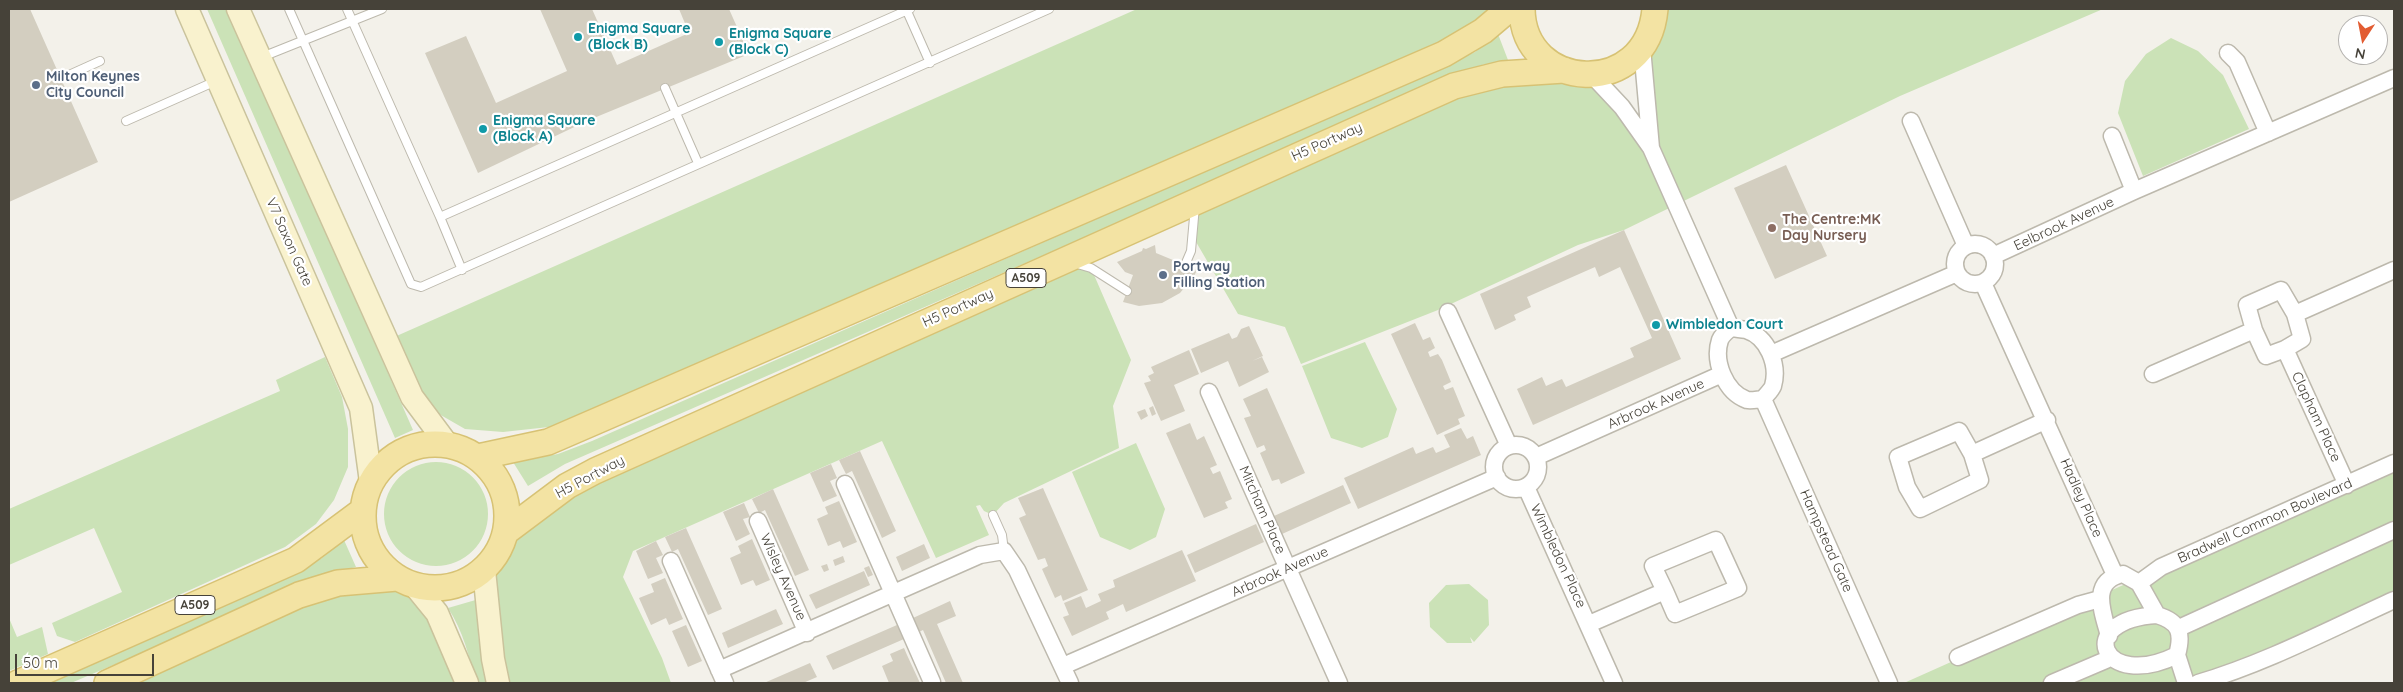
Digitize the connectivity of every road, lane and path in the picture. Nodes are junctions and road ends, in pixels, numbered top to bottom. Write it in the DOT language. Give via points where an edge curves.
graph roads {
  1 [pos="187,9"];
  2 [pos="238,9"];
  3 [pos="289,9"];
  4 [pos="347,9"];
  5 [pos="382,9"];
  6 [pos="908,9"];
  7 [pos="1050,9"];
  8 [pos="1509,9"];
  9 [pos="1522,9"];
  10 [pos="1659,14"];
  11 [pos="352,22"];
  12 [pos="303,40"];
  13 [pos="1642,48"];
  14 [pos="2228,53"];
  15 [pos="260,58"];
  16 [pos="100,61"];
  17 [pos="930,63"];
  18 [pos="1564,70"];
  19 [pos="69,75"];
  20 [pos="1592,75"];
  21 [pos="2394,78"];
  22 [pos="218,79"];
  23 [pos="666,88"];
  24 [pos="676,113"];
  25 [pos="126,121"];
  26 [pos="1911,121"];
  27 [pos="2268,133"];
  28 [pos="2112,136"];
  29 [pos="1651,148"];
  30 [pos="698,163"];
  31 [pos="2134,191"];
  32 [pos="1196,202"];
  33 [pos="440,217"];
  34 [pos="1966,246"];
  35 [pos="1994,256"];
  36 [pos="1065,260"];
  37 [pos="1185,265"];
  38 [pos="462,270"];
  39 [pos="2394,270"];
  40 [pos="1957,273"];
  41 [pos="1984,283"];
  42 [pos="1127,291"];
  43 [pos="1448,312"];
  44 [pos="2295,314"];
  45 [pos="1731,328"];
  46 [pos="2254,330"];
  47 [pos="2284,349"];
  48 [pos="1772,354"];
  49 [pos="1722,374"];
  50 [pos="2153,374"];
  51 [pos="1210,392"];
  52 [pos="1763,399"];
  53 [pos="2047,420"];
  54 [pos="447,444"];
  55 [pos="1509,446"];
  56 [pos="1972,454"];
  57 [pos="478,457"];
  58 [pos="1536,458"];
  59 [pos="2394,463"];
  60 [pos="1497,477"];
  61 [pos="371,482"];
  62 [pos="845,484"];
  63 [pos="2347,485"];
  64 [pos="1526,487"];
  65 [pos="362,511"];
  66 [pos="993,515"];
  67 [pos="758,521"];
  68 [pos="2394,530"];
  69 [pos="506,531"];
  70 [pos="1004,550"];
  71 [pos="671,561"];
  72 [pos="1288,568"];
  73 [pos="484,570"];
  74 [pos="2115,575"];
  75 [pos="406,582"];
  76 [pos="2139,583"];
  77 [pos="1665,591"];
  78 [pos="893,594"];
  79 [pos="2100,599"];
  80 [pos="2394,600"];
  81 [pos="2157,615"];
  82 [pos="1589,624"];
  83 [pos="2179,628"];
  84 [pos="808,633"];
  85 [pos="2109,636"];
  86 [pos="2177,655"];
  87 [pos="1958,657"];
  88 [pos="2106,660"];
  89 [pos="1063,666"];
  90 [pos="722,677"];
  91 [pos="2130,679"];
  92 [pos="932,682"];
  93 [pos="18,683"];
  94 [pos="107,683"];
  95 [pos="467,683"];
  96 [pos="498,683"];
  97 [pos="1070,683"];
  98 [pos="1339,683"];
  99 [pos="1614,683"];
  100 [pos="1889,683"];
  101 [pos="2052,683"];
  102 [pos="2186,683"];
  103 [pos="2198,683"];
  1 -- 22 [label="street, V7 Saxon Gate"];
  2 -- 15 [label="street"];
  3 -- 12 [label="lane"];
  4 -- 11 [label="lane"];
  5 -- 11 [label="lane"];
  6 -- 17 [label="lane"];
  6 -- 24 [label="lane"];
  7 -- 17 [label="lane"];
  8 -- 57 [label="main road" via="1483,31 1435,58 548,442"];
  9 -- 18 [label="main road" via="1522,20 1530,41 1544,58"];
  10 -- 13 [label="main road"];
  11 -- 12 [label="lane"];
  11 -- 33 [label="lane"];
  12 -- 15 [label="lane"];
  12 -- 38 [label="lane" via="411,284 422,287"];
  13 -- 20 [label="main road" via="1628,62 1611,71"];
  13 -- 29 [label="street"];
  14 -- 27 [label="street" via="2236,62"];
  15 -- 54 [label="street" via="412,397"];
  16 -- 19 [label="lane"];
  17 -- 30 [label="lane"];
  18 -- 20 [label="main road"];
  18 -- 32 [label="main road, H5 Portway / A509" via="1502,74 1454,86"];
  20 -- 29 [label="street" via="1622,107"];
  21 -- 27 [label="street, Eelbrook Avenue"];
  22 -- 25 [label="lane"];
  22 -- 61 [label="street, V7 Saxon Gate" via="361,408"];
  23 -- 24 [label="lane"];
  24 -- 30 [label="lane"];
  24 -- 33 [label="lane"];
  26 -- 34 [label="street"];
  27 -- 31 [label="street, Eelbrook Avenue"];
  28 -- 31 [label="street"];
  29 -- 45 [label="street"];
  30 -- 38 [label="lane"];
  31 -- 35 [label="street, Eelbrook Avenue"];
  32 -- 36 [label="main road, H5 Portway / A509"];
  32 -- 37 [label="lane" via="1191,251"];
  33 -- 38 [label="lane"];
  34 -- 35 [label="street" via="1978,244"];
  34 -- 40 [label="street" via="1955,261"];
  35 -- 41 [label="street" via="1992,274"];
  36 -- 42 [label="lane" via="1091,268"];
  36 -- 69 [label="main road, H5 Portway / A509" via="595,471 568,486"];
  39 -- 44 [label="street"];
  40 -- 41 [label="street" via="1965,282"];
  40 -- 48 [label="street"];
  41 -- 53 [label="street, Hadley Place"];
  43 -- 55 [label="street"];
  44 -- 46 [label="street" via="2281,290 2247,305"];
  44 -- 47 [label="street" via="2302,338"];
  45 -- 48 [label="street" via="1748,331"];
  45 -- 49 [label="street" via="1720,338 1718,356"];
  46 -- 47 [label="street" via="2266,356"];
  46 -- 50 [label="street"];
  47 -- 63 [label="street, Clapham Place"];
  48 -- 52 [label="street" via="1775,370 1772,388"];
  49 -- 52 [label="street" via="1732,390 1748,400"];
  49 -- 58 [label="street, Arbrook Avenue"];
  51 -- 72 [label="street, Mitcham Place"];
  52 -- 100 [label="street, Hampstead Gate"];
  53 -- 56 [label="street"];
  53 -- 74 [label="street, Hadley Place"];
  54 -- 57 [label="main road, A509"];
  54 -- 61 [label="main road, A509" via="424,444 402,451 384,464"];
  55 -- 58 [label="street" via="1525,447"];
  55 -- 60 [label="street" via="1496,459"];
  56 -- 56 [label="street" via="1980,480 1920,509 1907,487 1898,456 1959,431"];
  57 -- 69 [label="main road, A509" via="493,471 503,490 508,510"];
  58 -- 64 [label="street" via="1537,473"];
  59 -- 63 [label="street, Bradwell Common Boulevard"];
  60 -- 64 [label="street" via="1507,487"];
  60 -- 72 [label="street, Arbrook Avenue"];
  61 -- 65 [label="main road, A509"];
  62 -- 78 [label="street"];
  63 -- 76 [label="street, Bradwell Common Boulevard" via="2161,567"];
  64 -- 82 [label="street, Wimbledon Place"];
  65 -- 75 [label="main road, A509" via="366,537 378,560"];
  65 -- 93 [label="main road, A509" via="296,560"];
  66 -- 70 [label="lane" via="1002,535"];
  67 -- 84 [label="street, Wisley Avenue"];
  68 -- 83 [label="street"];
  69 -- 73 [label="main road, A509" via="498,552"];
  70 -- 78 [label="street, Wisley Avenue" via="980,555"];
  70 -- 89 [label="street" via="1014,564"];
  71 -- 90 [label="street"];
  72 -- 89 [label="street, Arbrook Avenue"];
  72 -- 98 [label="street, Mitcham Place"];
  73 -- 75 [label="main road, A509" via="463,583 439,588"];
  73 -- 96 [label="street"];
  74 -- 76 [label="street" via="2122,574"];
  74 -- 79 [label="street" via="2105,584"];
  75 -- 94 [label="main road, A509" via="338,583 300,595"];
  75 -- 95 [label="street" via="437,613"];
  76 -- 81 [label="street"];
  77 -- 77 [label="street" via="1653,566 1716,540 1738,588 1675,614"];
  77 -- 82 [label="street, Wimbledon Place"];
  78 -- 84 [label="street, Wisley Avenue"];
  78 -- 92 [label="street"];
  79 -- 85 [label="street"];
  79 -- 87 [label="street" via="2078,605"];
  80 -- 103 [label="street" via="2279,652"];
  81 -- 83 [label="street" via="2169,619"];
  81 -- 85 [label="street" via="2132,620"];
  82 -- 99 [label="street, Wimbledon Place"];
  83 -- 86 [label="street"];
  84 -- 90 [label="street, Wisley Avenue"];
  85 -- 88 [label="street" via="2105,644"];
  86 -- 91 [label="street" via="2162,666"];
  86 -- 102 [label="street"];
  88 -- 91 [label="street"];
  88 -- 101 [label="street"];
  89 -- 97 [label="street"];
}
